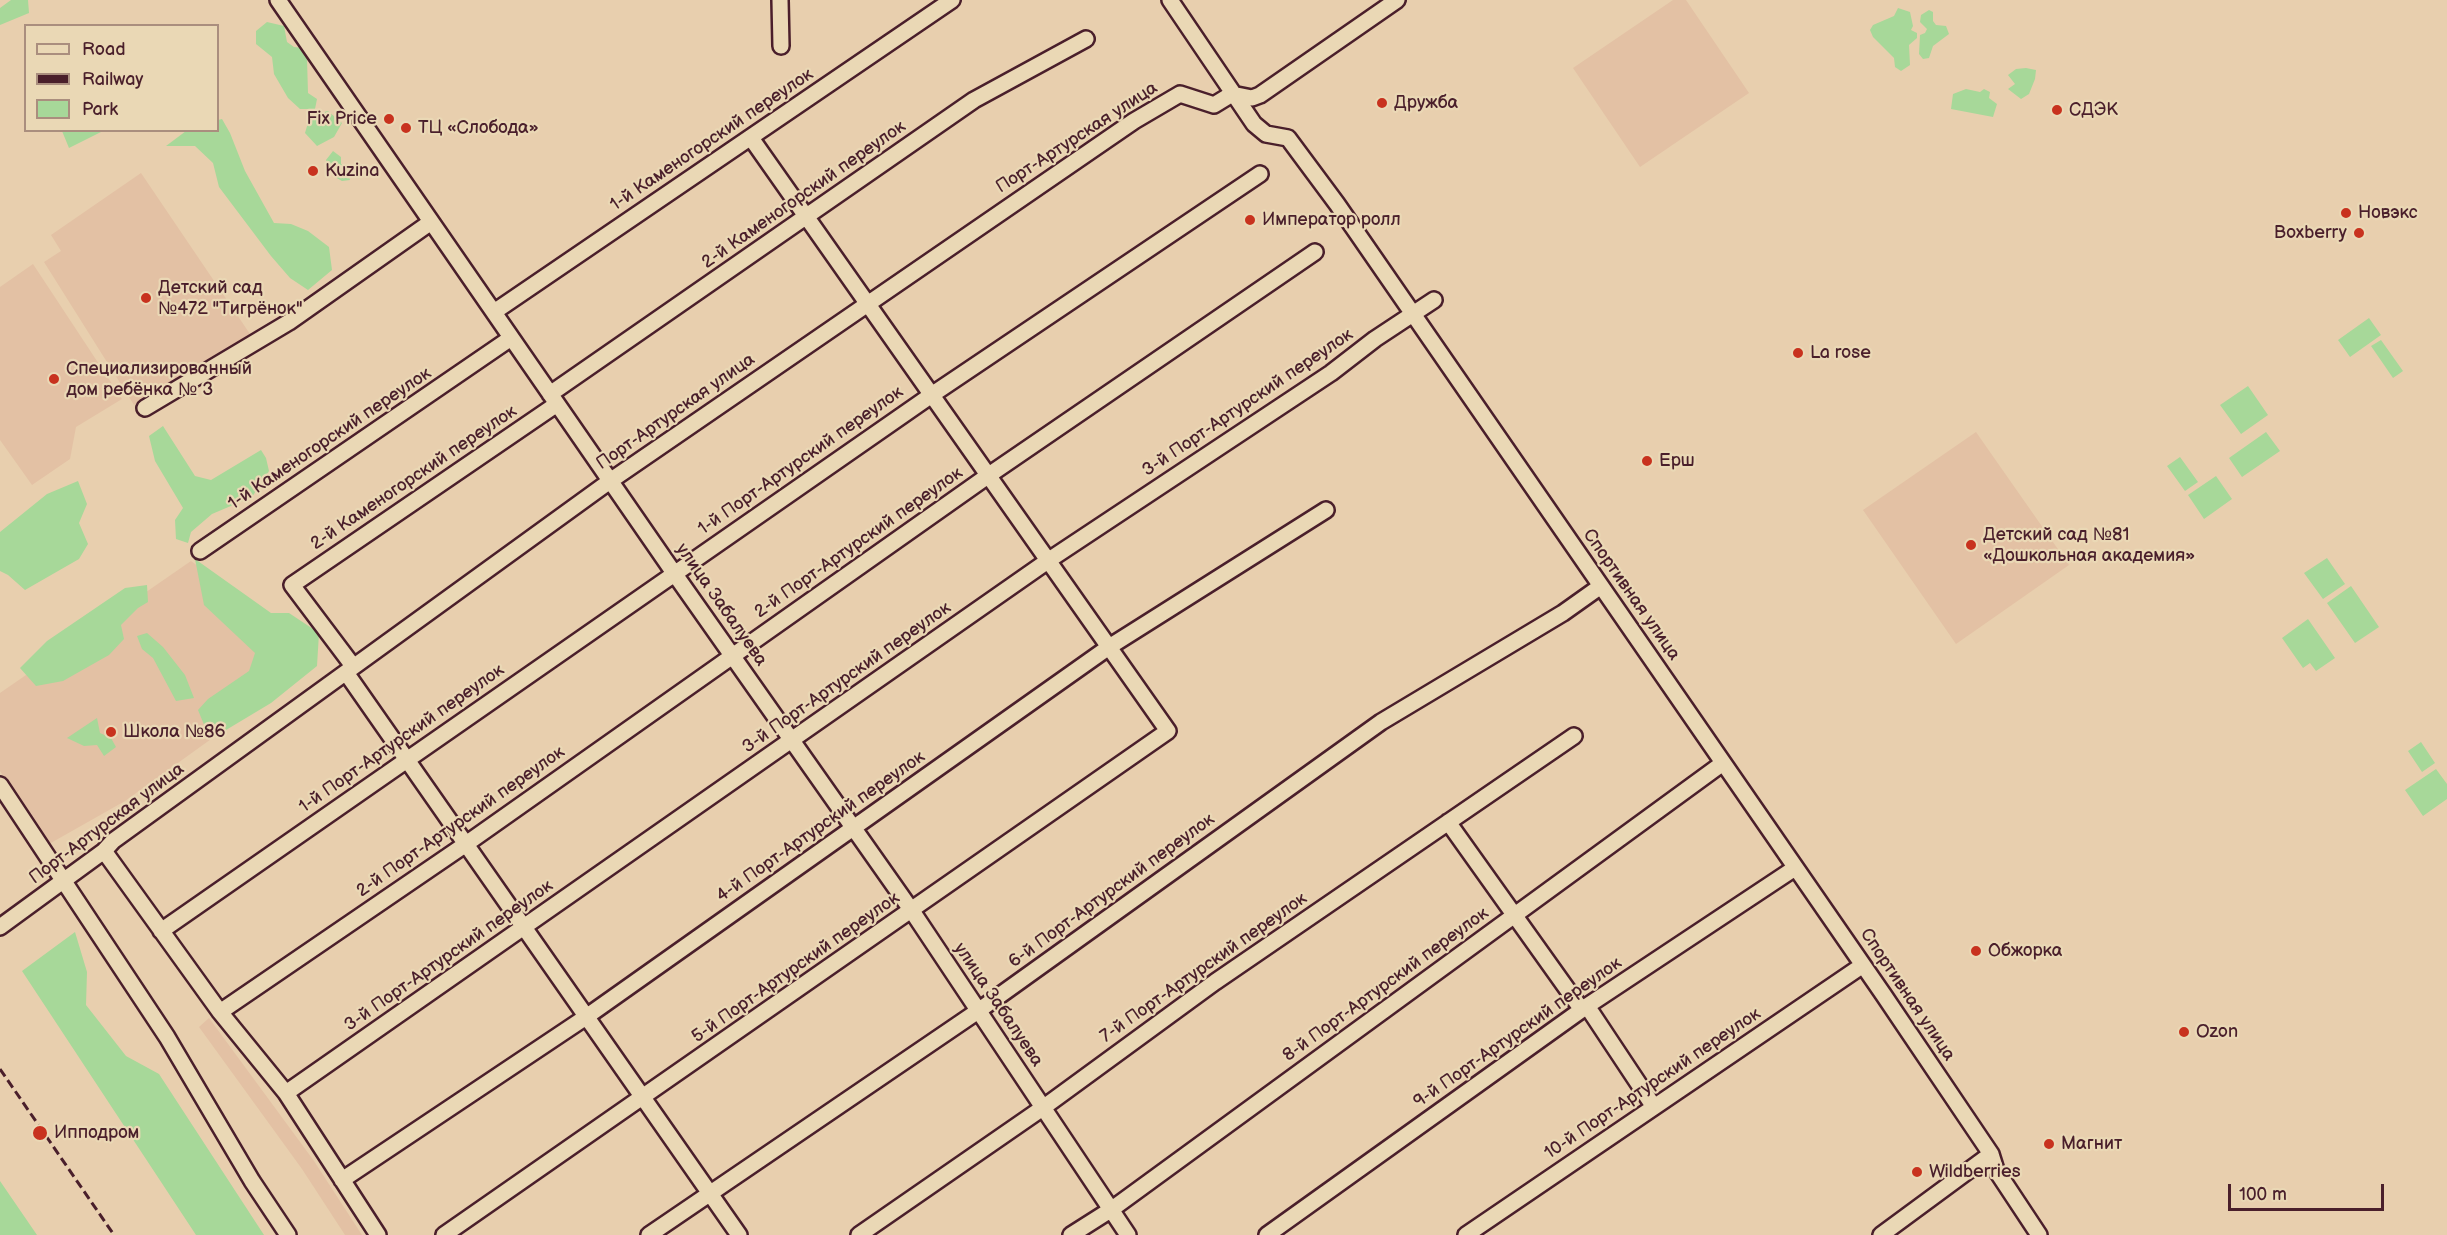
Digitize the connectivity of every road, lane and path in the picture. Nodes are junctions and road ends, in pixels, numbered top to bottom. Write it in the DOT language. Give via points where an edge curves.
graph roads {
  1 [pos="278,0"];
  2 [pos="780,0"];
  3 [pos="952,0"];
  4 [pos="1170,0"];
  5 [pos="1397,0"];
  6 [pos="1086,39"];
  7 [pos="781,46"];
  8 [pos="1232,93"];
  9 [pos="751,138"];
  10 [pos="1260,174"];
  11 [pos="807,217"];
  12 [pos="431,222"];
  13 [pos="1315,252"];
  14 [pos="1434,300"];
  15 [pos="869,302"];
  16 [pos="494,312"];
  17 [pos="1413,315"];
  18 [pos="511,338"];
  19 [pos="933,394"];
  20 [pos="554,399"];
  21 [pos="145,408"];
  22 [pos="989,475"];
  23 [pos="610,481"];
  24 [pos="1326,510"];
  25 [pos="200,551"];
  26 [pos="1049,560"];
  27 [pos="674,573"];
  28 [pos="1601,586"];
  29 [pos="1110,647"];
  30 [pos="732,656"];
  31 [pos="350,670"];
  32 [pos="1574,736"];
  33 [pos="792,741"];
  34 [pos="407,760"];
  35 [pos="1723,763"];
  36 [pos="0,785"];
  37 [pos="1448,822"];
  38 [pos="853,827"];
  39 [pos="466,844"];
  40 [pos="104,850"];
  41 [pos="1795,868"];
  42 [pos="63,881"];
  43 [pos="912,911"];
  44 [pos="1515,915"];
  45 [pos="0,927"];
  46 [pos="525,928"];
  47 [pos="161,931"];
  48 [pos="1863,965"];
  49 [pos="1584,1008"];
  50 [pos="978,1011"];
  51 [pos="220,1012"];
  52 [pos="586,1017"];
  53 [pos="285,1093"];
  54 [pos="643,1098"];
  55 [pos="1044,1107"];
  56 [pos="1654,1107"];
  57 [pos="1991,1154"];
  58 [pos="342,1179"];
  59 [pos="709,1192"];
  60 [pos="1112,1209"];
  61 [pos="288,1235"];
  62 [pos="378,1235"];
  63 [pos="444,1235"];
  64 [pos="649,1235"];
  65 [pos="739,1235"];
  66 [pos="859,1235"];
  67 [pos="1071,1235"];
  68 [pos="1128,1235"];
  69 [pos="1267,1235"];
  70 [pos="1466,1235"];
  71 [pos="1881,1235"];
  72 [pos="2039,1235"];
  1 -- 12 [label="street, улица Забалуева"];
  2 -- 7 [label="street"];
  3 -- 9 [label="street, 1-й Каменогорский переулок"];
  4 -- 8 [label="street, Спортивная улица"];
  5 -- 8 [label="street, Порт-Артурская улица" via="1260,95 1252,98"];
  6 -- 11 [label="street, 2-й Каменогорский переулок" via="974,100"];
  8 -- 15 [label="street, Порт-Артурская улица" via="1214,105 1180,94 1134,121"];
  8 -- 17 [label="street, Спортивная улица" via="1266,134 1288,138"];
  9 -- 11 [label="street"];
  9 -- 16 [label="street, 1-й Каменогорский переулок"];
  10 -- 19 [label="street, 1-й Порт-Артурский переулок"];
  11 -- 15 [label="street"];
  11 -- 20 [label="street, 2-й Каменогорский переулок"];
  12 -- 16 [label="street, улица Забалуева"];
  12 -- 21 [label="street" via="289,322"];
  13 -- 22 [label="street, 2-й Порт-Артурский переулок"];
  14 -- 17 [label="street, 3-й Порт-Артурский переулок"];
  15 -- 19 [label="street"];
  15 -- 23 [label="street, Порт-Артурская улица"];
  16 -- 18 [label="street, улица Забалуева"];
  17 -- 26 [label="street, 3-й Порт-Артурский переулок" via="1322,380"];
  17 -- 28 [label="street, Спортивная улица"];
  18 -- 20 [label="street, улица Забалуева"];
  18 -- 25 [label="street, 1-й Каменогорский переулок"];
  19 -- 22 [label="street"];
  19 -- 27 [label="street, 1-й Порт-Артурский переулок"];
  20 -- 23 [label="street, улица Забалуева"];
  20 -- 31 [label="street, 2-й Каменогорский переулок" via="292,585"];
  22 -- 26 [label="street"];
  22 -- 30 [label="street, 2-й Порт-Артурский переулок"];
  23 -- 27 [label="street, улица Забалуева"];
  23 -- 31 [label="street, Порт-Артурская улица"];
  24 -- 29 [label="street, 4-й Порт-Артурский переулок"];
  26 -- 29 [label="street"];
  26 -- 33 [label="street, 3-й Порт-Артурский переулок"];
  27 -- 30 [label="street, улица Забалуева"];
  27 -- 34 [label="street, 1-й Порт-Артурский переулок"];
  28 -- 35 [label="street, Спортивная улица"];
  28 -- 50 [label="street, 6-й Порт-Артурский переулок" via="1381,722"];
  29 -- 38 [label="street, 4-й Порт-Артурский переулок"];
  29 -- 43 [label="street, 5-й Порт-Артурский переулок" via="1168,731"];
  30 -- 33 [label="street, улица Забалуева"];
  30 -- 39 [label="street, 2-й Порт-Артурский переулок"];
  31 -- 34 [label="street"];
  31 -- 40 [label="street, Порт-Артурская улица"];
  32 -- 37 [label="street, 7-й Порт-Артурский переулок"];
  33 -- 38 [label="street, улица Забалуева"];
  33 -- 46 [label="street, 3-й Порт-Артурский переулок"];
  34 -- 39 [label="street"];
  34 -- 47 [label="street, 1-й Порт-Артурский переулок"];
  35 -- 41 [label="street, Спортивная улица"];
  35 -- 44 [label="street, 8-й Порт-Артурский переулок"];
  36 -- 42 [label="street"];
  37 -- 44 [label="street"];
  37 -- 55 [label="street, 7-й Порт-Артурский переулок" via="1215,982"];
  38 -- 43 [label="street, улица Забалуева"];
  38 -- 52 [label="street, 4-й Порт-Артурский переулок"];
  39 -- 46 [label="street"];
  39 -- 51 [label="street, 2-й Порт-Артурский переулок"];
  40 -- 42 [label="street, Порт-Артурская улица"];
  40 -- 47 [label="street"];
  41 -- 48 [label="street, Спортивная улица"];
  41 -- 49 [label="street, 9-й Порт-Артурский переулок"];
  42 -- 45 [label="street, Порт-Артурская улица"];
  42 -- 61 [label="street" via="167,1037"];
  43 -- 50 [label="street, улица Забалуева"];
  43 -- 54 [label="street, 5-й Порт-Артурский переулок"];
  44 -- 49 [label="street"];
  44 -- 60 [label="street, 8-й Порт-Артурский переулок"];
  46 -- 52 [label="street"];
  46 -- 53 [label="street, 3-й Порт-Артурский переулок"];
  47 -- 51 [label="street"];
  48 -- 56 [label="street, 10-й Порт-Артурский переулок"];
  48 -- 57 [label="street, Спортивная улица"];
  49 -- 56 [label="street"];
  49 -- 69 [label="street, 9-й Порт-Артурский переулок"];
  50 -- 55 [label="street, улица Забалуева"];
  50 -- 59 [label="street, 6-й Порт-Артурский переулок"];
  51 -- 53 [label="street"];
  52 -- 54 [label="street"];
  52 -- 58 [label="street, 4-й Порт-Артурский переулок"];
  53 -- 58 [label="street"];
  54 -- 59 [label="street"];
  54 -- 63 [label="street, 5-й Порт-Артурский переулок"];
  55 -- 60 [label="street, улица Забалуева"];
  55 -- 66 [label="street, 7-й Порт-Артурский переулок"];
  56 -- 70 [label="street, 10-й Порт-Артурский переулок"];
  57 -- 71 [label="street"];
  57 -- 72 [label="street, Спортивная улица" via="1996,1170"];
  58 -- 62 [label="street"];
  59 -- 64 [label="street, 6-й Порт-Артурский переулок"];
  59 -- 65 [label="street"];
  60 -- 67 [label="street, 8-й Порт-Артурский переулок"];
  60 -- 68 [label="street, улица Забалуева"];
}
